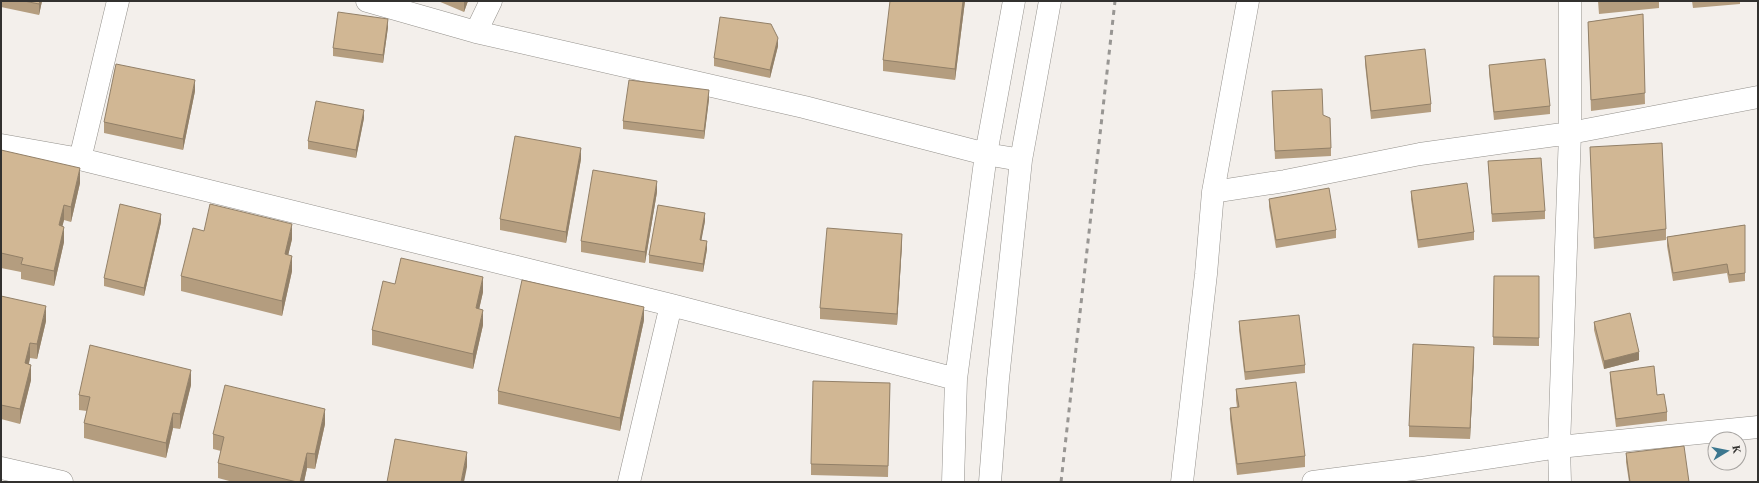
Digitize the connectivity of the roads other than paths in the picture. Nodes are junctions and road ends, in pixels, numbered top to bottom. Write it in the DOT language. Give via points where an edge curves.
graph roads {
  1 [pos="118,1"];
  2 [pos="367,1"];
  3 [pos="491,1"];
  4 [pos="1014,1"];
  5 [pos="1050,1"];
  6 [pos="1248,1"];
  7 [pos="1570,1"];
  8 [pos="476,32"];
  9 [pos="1758,97"];
  10 [pos="1570,133"];
  11 [pos="1,145"];
  12 [pos="986,154"];
  13 [pos="80,159"];
  14 [pos="1021,160"];
  15 [pos="1213,192"];
  16 [pos="671,305"];
  17 [pos="956,379"];
  18 [pos="1758,428"];
  19 [pos="1559,447"];
  20 [pos="1,468"];
  21 [pos="62,482"];
  22 [pos="629,482"];
  23 [pos="953,482"];
  24 [pos="990,482"];
  25 [pos="1182,482"];
  26 [pos="1313,482"];
  27 [pos="1560,482"];
  1 -- 13 [label="street"];
  2 -- 8 [label="street"];
  3 -- 8 [label="street"];
  4 -- 12 [label="street"];
  5 -- 14 [label="street"];
  6 -- 15 [label="street"];
  7 -- 10 [label="street"];
  8 -- 12 [label="street" via="804,107"];
  9 -- 10 [label="street"];
  10 -- 15 [label="street" via="1420,154 1285,181"];
  10 -- 19 [label="street"];
  11 -- 13 [label="street"];
  12 -- 14 [label="street"];
  12 -- 17 [label="street"];
  13 -- 16 [label="street"];
  14 -- 24 [label="street"];
  15 -- 25 [label="street"];
  16 -- 17 [label="street"];
  16 -- 22 [label="street"];
  17 -- 23 [label="street"];
  18 -- 19 [label="street"];
  19 -- 26 [label="street"];
  19 -- 27 [label="street"];
  20 -- 21 [label="street"];
}
